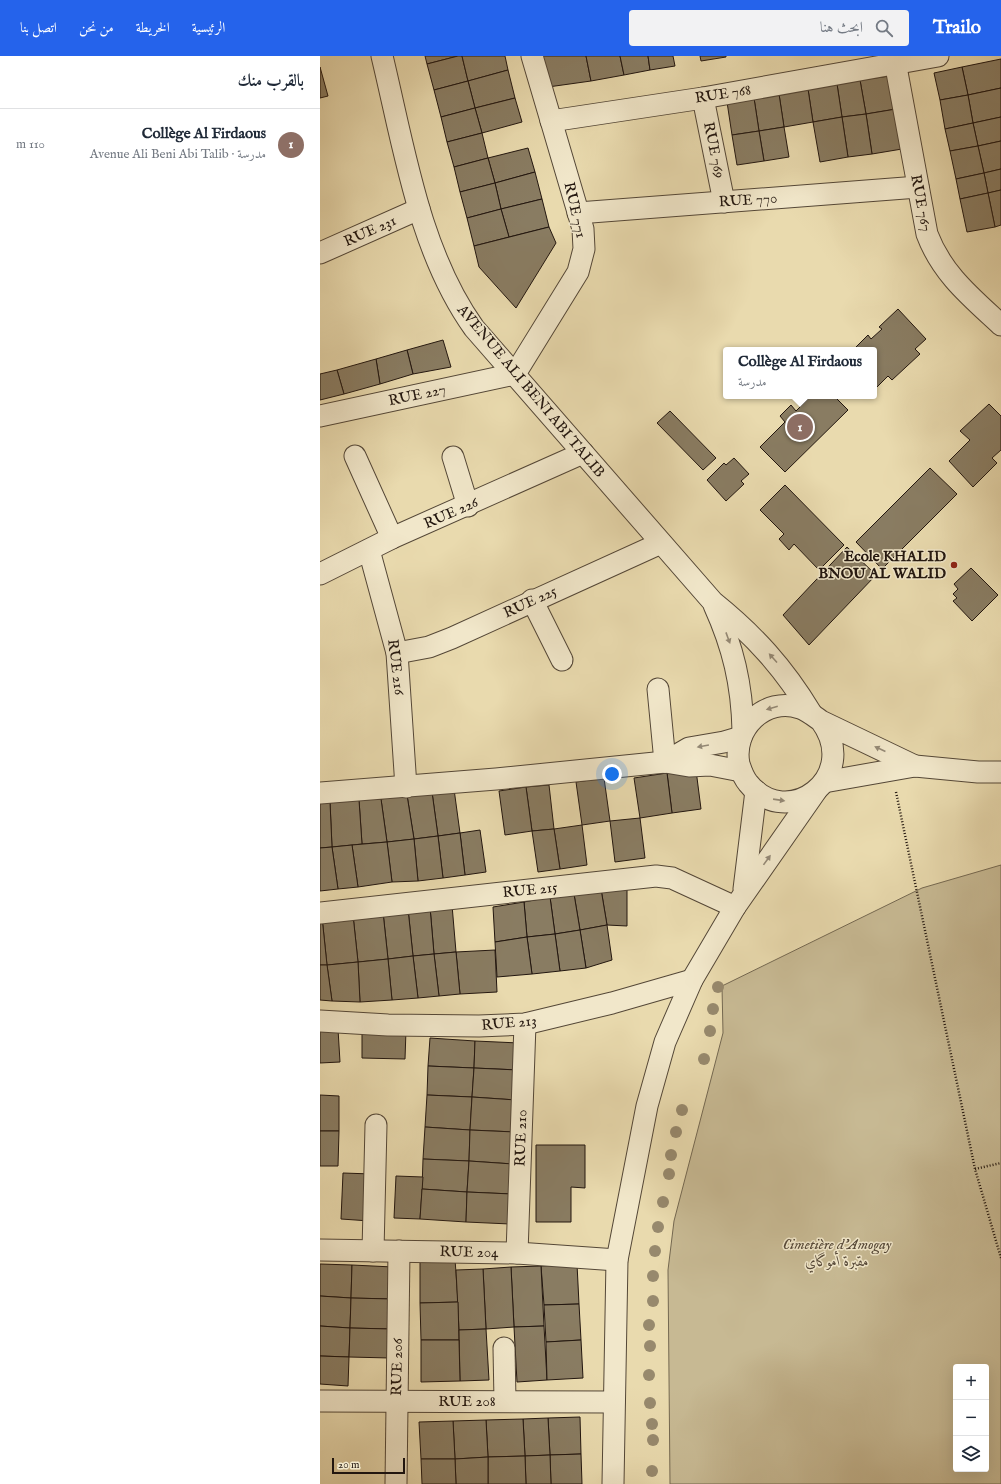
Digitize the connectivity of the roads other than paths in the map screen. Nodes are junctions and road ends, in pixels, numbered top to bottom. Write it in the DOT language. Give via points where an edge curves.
graph roads {
  1 [pos="382,56"];
  2 [pos="532,56"];
  3 [pos="938,56"];
  4 [pos="895,60"];
  5 [pos="703,98"];
  6 [pos="551,121"];
  7 [pos="918,188"];
  8 [pos="724,202"];
  9 [pos="419,209"];
  10 [pos="578,213"];
  11 [pos="320,253"];
  12 [pos="1001,325"];
  13 [pos="515,374"];
  14 [pos="320,416"];
  15 [pos="582,453"];
  16 [pos="355,456"];
  17 [pos="453,457"];
  18 [pos="468,506"];
  19 [pos="392,538"];
  20 [pos="661,543"];
  21 [pos="369,550"];
  22 [pos="320,574"];
  23 [pos="532,600"];
  24 [pos="713,602"];
  25 [pos="397,653"];
  26 [pos="562,660"];
  27 [pos="658,688"];
  28 [pos="816,717"];
  29 [pos="742,734"];
  30 [pos="665,762"];
  31 [pos="915,766"];
  32 [pos="741,771"];
  33 [pos="1001,772"];
  34 [pos="406,787"];
  35 [pos="820,787"];
  36 [pos="756,792"];
  37 [pos="320,793"];
  38 [pos="739,899"];
  39 [pos="320,913"];
  40 [pos="692,980"];
  41 [pos="320,1021"];
  42 [pos="525,1024"];
  43 [pos="376,1125"];
  44 [pos="320,1250"];
  45 [pos="373,1251"];
  46 [pos="399,1251"];
  47 [pos="517,1253"];
  48 [pos="617,1260"];
  49 [pos="504,1348"];
  50 [pos="320,1401"];
  51 [pos="396,1401"];
  52 [pos="505,1402"];
  53 [pos="614,1402"];
  54 [pos="396,1484"];
  55 [pos="613,1484"];
  1 -- 9 [label="street, AVENUE ALI BENI ABI TALIB"];
  2 -- 6 [label="street, RUE 771"];
  3 -- 4 [label="street, RUE 768"];
  4 -- 5 [label="street, RUE 768"];
  4 -- 7 [label="street, RUE 767"];
  5 -- 6 [label="street, RUE 768"];
  5 -- 8 [label="street, RUE 769"];
  6 -- 10 [label="street, RUE 771"];
  7 -- 8 [label="street, RUE 770"];
  7 -- 12 [label="street, RUE 767" via="927,234 934,252 956,282"];
  8 -- 10 [label="street, RUE 770"];
  9 -- 11 [label="street, RUE 231"];
  9 -- 13 [label="street, AVENUE ALI BENI ABI TALIB" via="446,282 459,307"];
  10 -- 13 [label="street, RUE 771" via="584,250 578,272"];
  13 -- 14 [label="street, RUE 227"];
  13 -- 15 [label="street, AVENUE ALI BENI ABI TALIB"];
  15 -- 18 [label="street, RUE 226"];
  15 -- 20 [label="street, AVENUE ALI BENI ABI TALIB"];
  16 -- 19 [label="street"];
  17 -- 18 [label="street"];
  18 -- 19 [label="street, RUE 226"];
  19 -- 21 [label="street, RUE 226"];
  20 -- 23 [label="street, RUE 225"];
  20 -- 24 [label="street, AVENUE ALI BENI ABI TALIB"];
  21 -- 22 [label="street, RUE 226"];
  21 -- 25 [label="street, RUE 216"];
  23 -- 25 [label="street, RUE 225" via="452,638 429,647"];
  23 -- 26 [label="street"];
  28 -- 24 [label="street, AVENUE ALI BENI ABI TALIB, one-way" via="773,658"];
  24 -- 29 [label="street, AVENUE ALI BENI ABI TALIB, one-way" via="738,671"];
  25 -- 34 [label="street, RUE 216"];
  27 -- 30 [label="street"];
  28 -- 29 [label="street, one-way" via="800,708 774,707 761,712 751,720"];
  31 -- 28 [label="street, one-way"];
  28 -- 35 [label="street" via="832,740 833,751 829,773"];
  29 -- 30 [label="street, one-way" via="724,742 689,748"];
  29 -- 32 [label="street" via="738,754"];
  30 -- 32 [label="street" via="689,766 710,765"];
  30 -- 34 [label="street"];
  31 -- 33 [label="street"];
  31 -- 35 [label="street"];
  32 -- 36 [label="street"];
  34 -- 37 [label="street"];
  36 -- 35 [label="street, one-way" via="779,802 792,801 805,798"];
  38 -- 35 [label="street, one-way"];
  36 -- 38 [label="street"];
  38 -- 39 [label="street, RUE 215" via="672,878 656,876"];
  38 -- 40 [label="street"];
  40 -- 42 [label="street, RUE 213"];
  40 -- 48 [label="street" via="665,1042 646,1106"];
  41 -- 42 [label="street, RUE 213" via="404,1025"];
  42 -- 47 [label="street, RUE 210"];
  43 -- 45 [label="street"];
  44 -- 45 [label="street, RUE 204"];
  45 -- 46 [label="street, RUE 204"];
  46 -- 47 [label="street, RUE 204"];
  46 -- 51 [label="street, RUE 206"];
  47 -- 48 [label="street, RUE 204"];
  48 -- 53 [label="street"];
  49 -- 52 [label="street"];
  50 -- 51 [label="street, RUE 208"];
  51 -- 52 [label="street, RUE 208"];
  51 -- 54 [label="street, RUE 206"];
  52 -- 53 [label="street, RUE 208"];
  53 -- 55 [label="street"];
}
